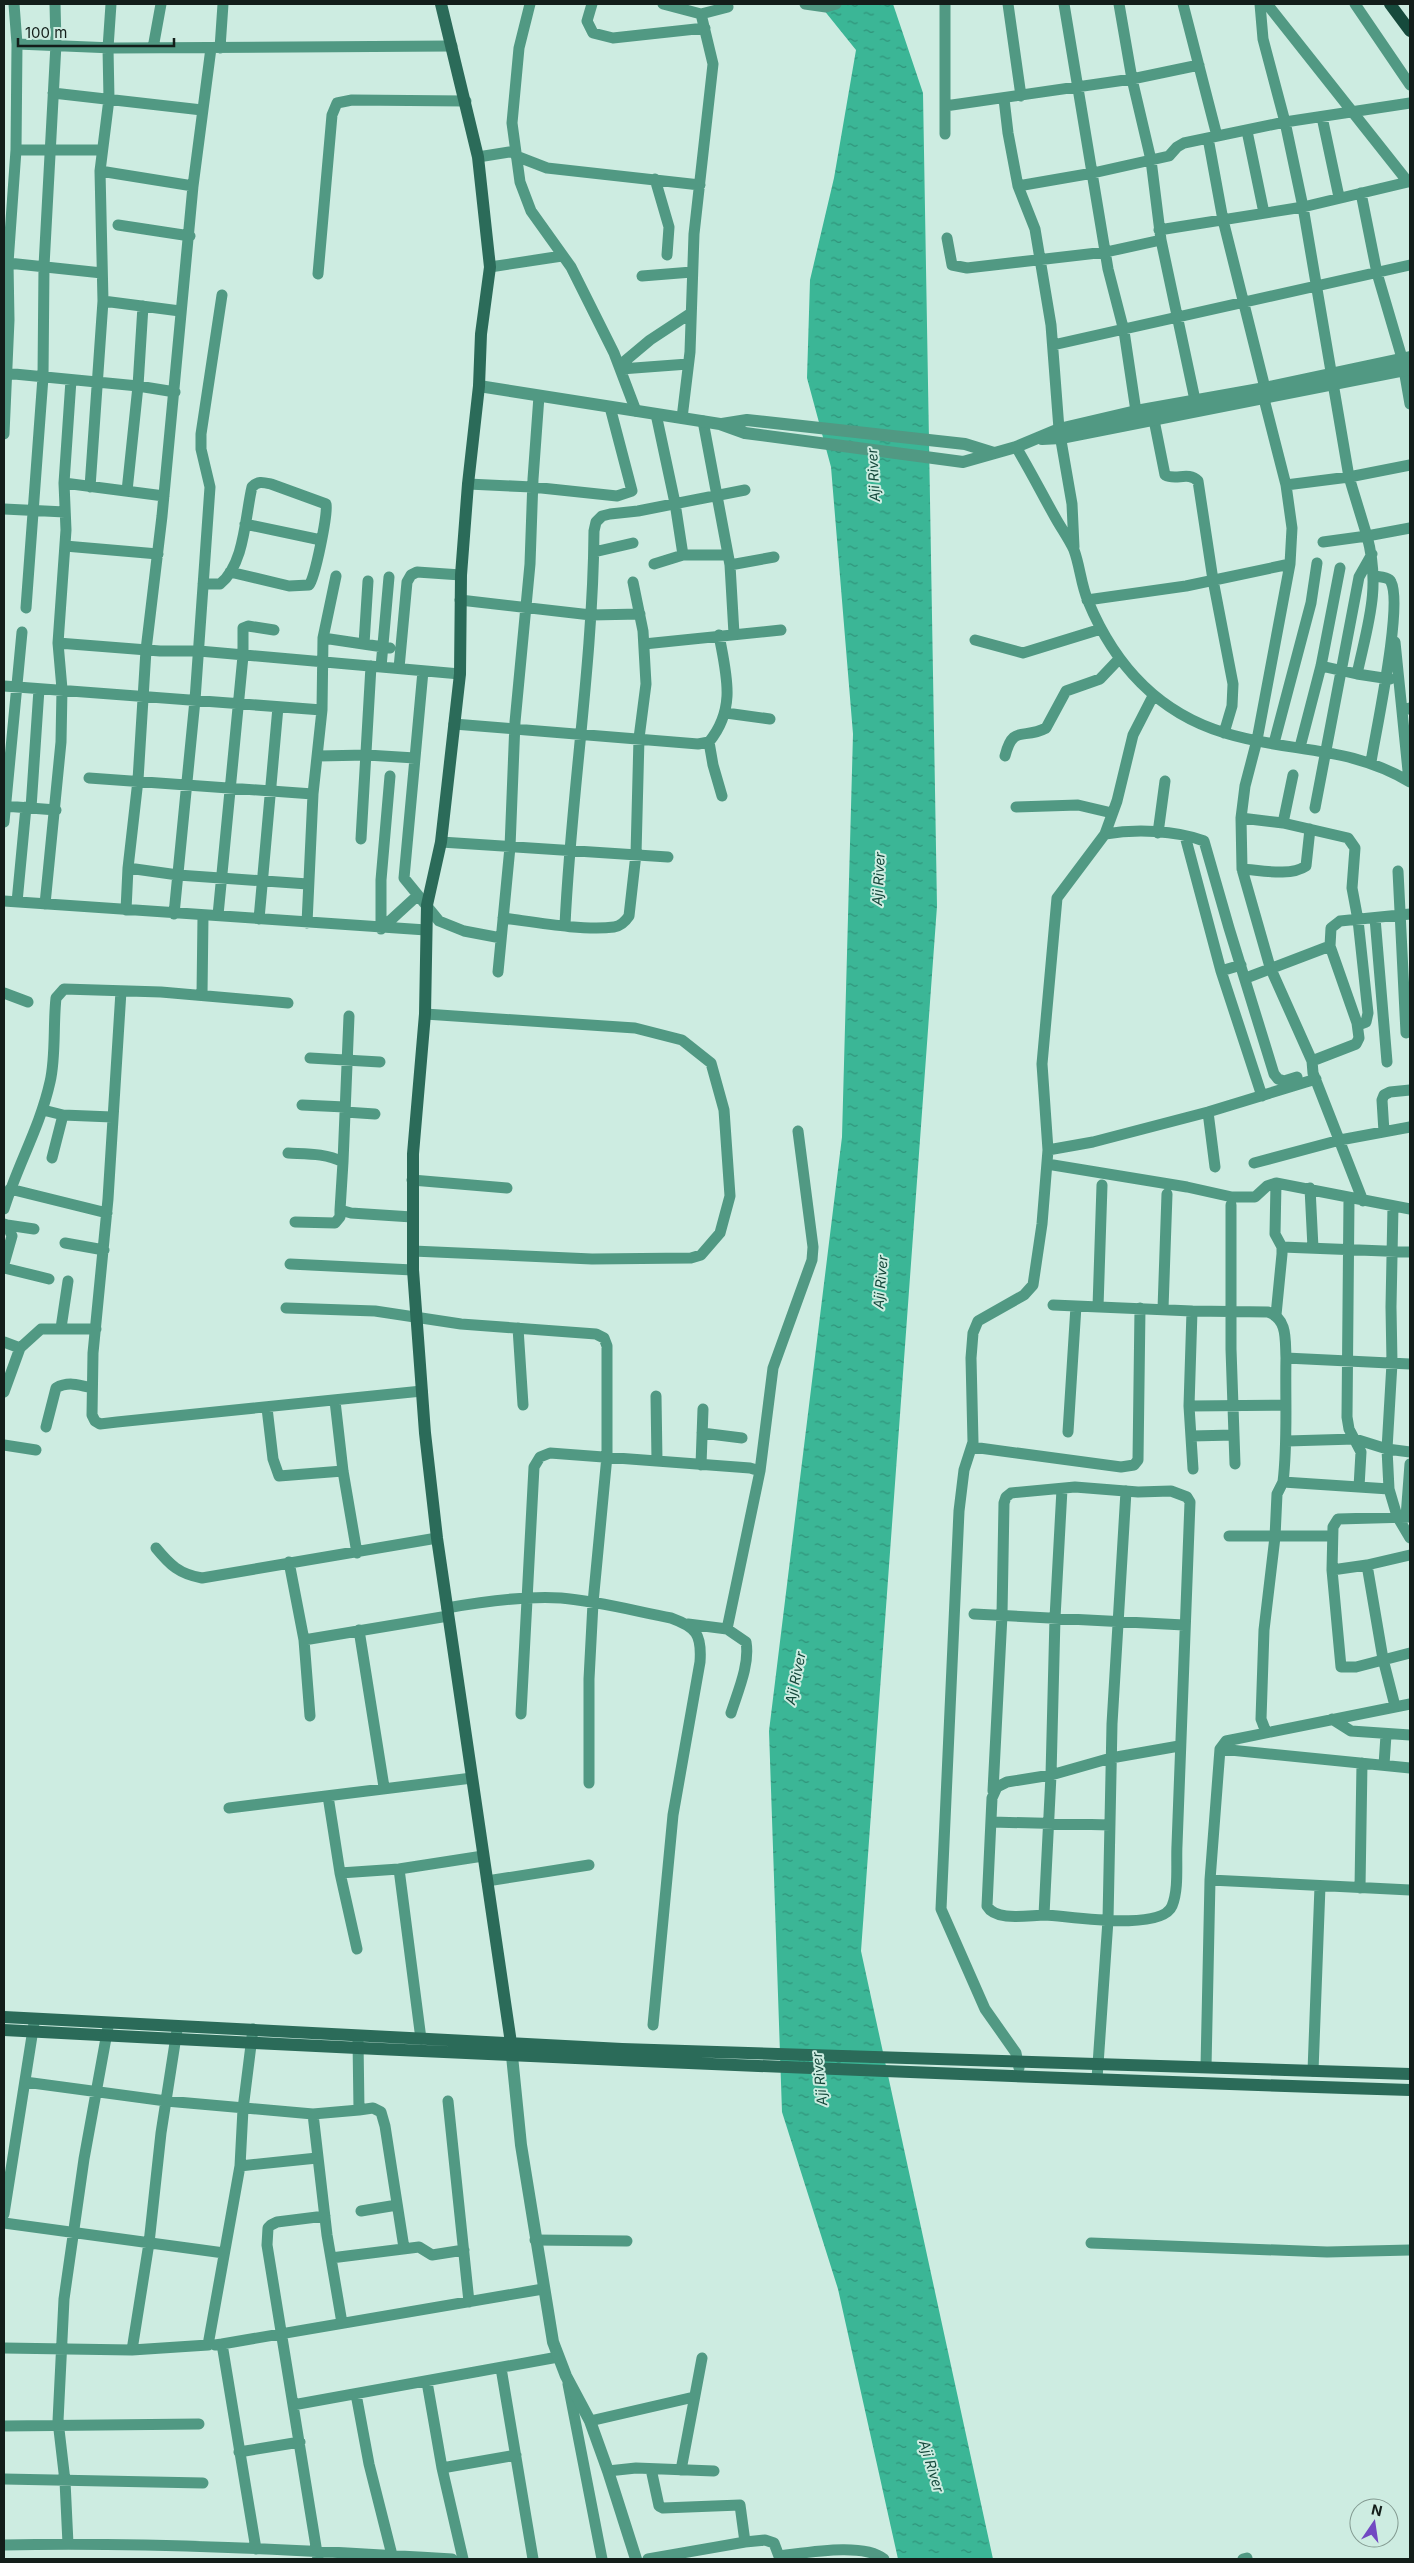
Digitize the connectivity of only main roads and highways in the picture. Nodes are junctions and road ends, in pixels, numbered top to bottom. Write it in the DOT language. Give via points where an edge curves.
graph roads {
  1 [pos="441,4"];
  2 [pos="1390,4"];
  3 [pos="1410,32"];
  4 [pos="4,2016"];
  5 [pos="4,2030"];
  6 [pos="176,2033"];
  7 [pos="358,2042"];
  8 [pos="512,2049"];
  9 [pos="1224,2068"];
  10 [pos="1019,2069"];
  11 [pos="1410,2074"];
  12 [pos="1224,2084"];
  13 [pos="1410,2090"];
  1 -- 8 [label="main road" via="478,157 490,267 481,334 461,575 460,674 441,842 427,905 425,1014 412,1180 413,1270 437,1538"];
  2 -- 3 [label="main road"];
  4 -- 6 [label="main road" via="109,2022"];
  5 -- 6 [label="main road" via="106,2035"];
  6 -- 7 [label="main road" via="251,2043"];
  6 -- 7 [label="main road" via="253,2029"];
  7 -- 8 [label="main road"];
  7 -- 8 [label="main road" via="421,2039"];
  8 -- 10 [label="main road"];
  9 -- 10 [label="main road" via="1098,2064"];
  9 -- 11 [label="main road"];
  9 -- 12 [label="main road"];
  10 -- 12 [label="main road" via="1097,2079"];
  12 -- 13 [label="main road"];
}
